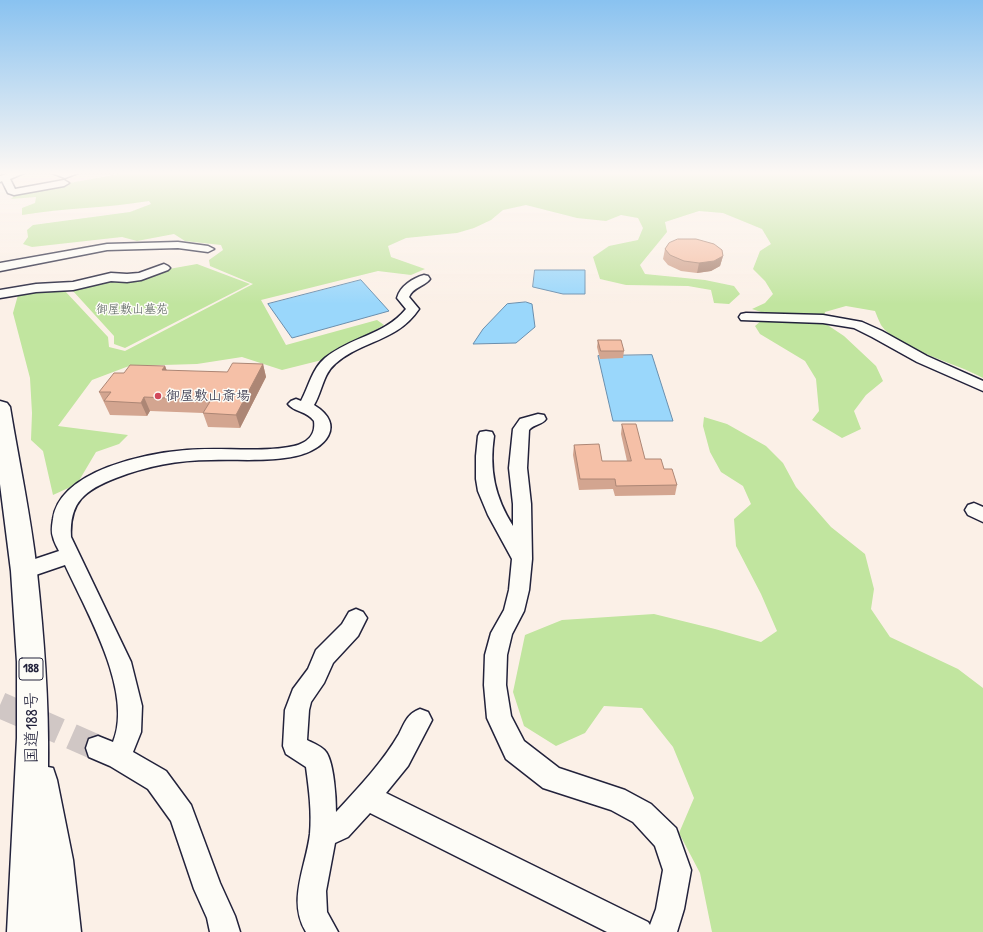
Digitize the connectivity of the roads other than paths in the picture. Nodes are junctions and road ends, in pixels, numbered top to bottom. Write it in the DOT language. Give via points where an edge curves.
graph roads {
  1 [pos="208,249"];
  2 [pos="0,267"];
  3 [pos="164,268"];
  4 [pos="424,279"];
  5 [pos="0,294"];
  6 [pos="746,317"];
  7 [pos="983,387"];
  8 [pos="0,407"];
  9 [pos="538,419"];
  10 [pos="486,436"];
  11 [pos="70,555"];
  12 [pos="522,559"];
  13 [pos="24,572"];
  14 [pos="356,618"];
  15 [pos="420,720"];
  16 [pos="34,738"];
  17 [pos="368,796"];
  18 [pos="323,834"];
  19 [pos="26,932"];
  20 [pos="62,932"];
  21 [pos="225,932"];
  22 [pos="323,932"];
  23 [pos="638,932"];
  24 [pos="662,932"];
  1 -- 2 [label="street" via="178,245 107,247"];
  3 -- 5 [label="street" via="141,276 111,277 73,286 36,288"];
  4 -- 11 [label="street" via="404,294 403,298 413,309 409,314 376,338 331,360 321,370 311,398 300,405 320,416 324,426 319,438 308,446 294,451 160,458 128,467 81,487 72,495 66,507 61,528"];
  6 -- 7 [label="street" via="823,319 857,325"];
  8 -- 13 [label="highway, 国道188号 / 188"];
  9 -- 12 [label="street" via="526,423 521,429 518,468 522,504"];
  10 -- 12 [label="street" via="483,447 487,491"];
  11 -- 13 [label="street"];
  11 -- 21 [label="street" via="120,662 130,706 129,732 108,752 157,780 182,814"];
  12 -- 24 [label="street" via="514,611 502,633 496,655 495,686 499,718 516,750 552,779 616,799 642,813 666,838 677,870 670,909"];
  13 -- 16 [label="highway, 国道188号 / 188"];
  14 -- 18 [label="street" via="350,630 324,657 316,676 301,697 297,710 295,746 317,760 323,793"];
  15 -- 17 [label="street" via="399,757"];
  16 -- 19 [label="highway, 国道188号 / 188"];
  16 -- 20 [label="highway" via="55,860"];
  17 -- 18 [label="street" via="339,828"];
  17 -- 23 [label="street" via="382,806"];
  18 -- 22 [label="street" via="312,891 313,916"];
}
